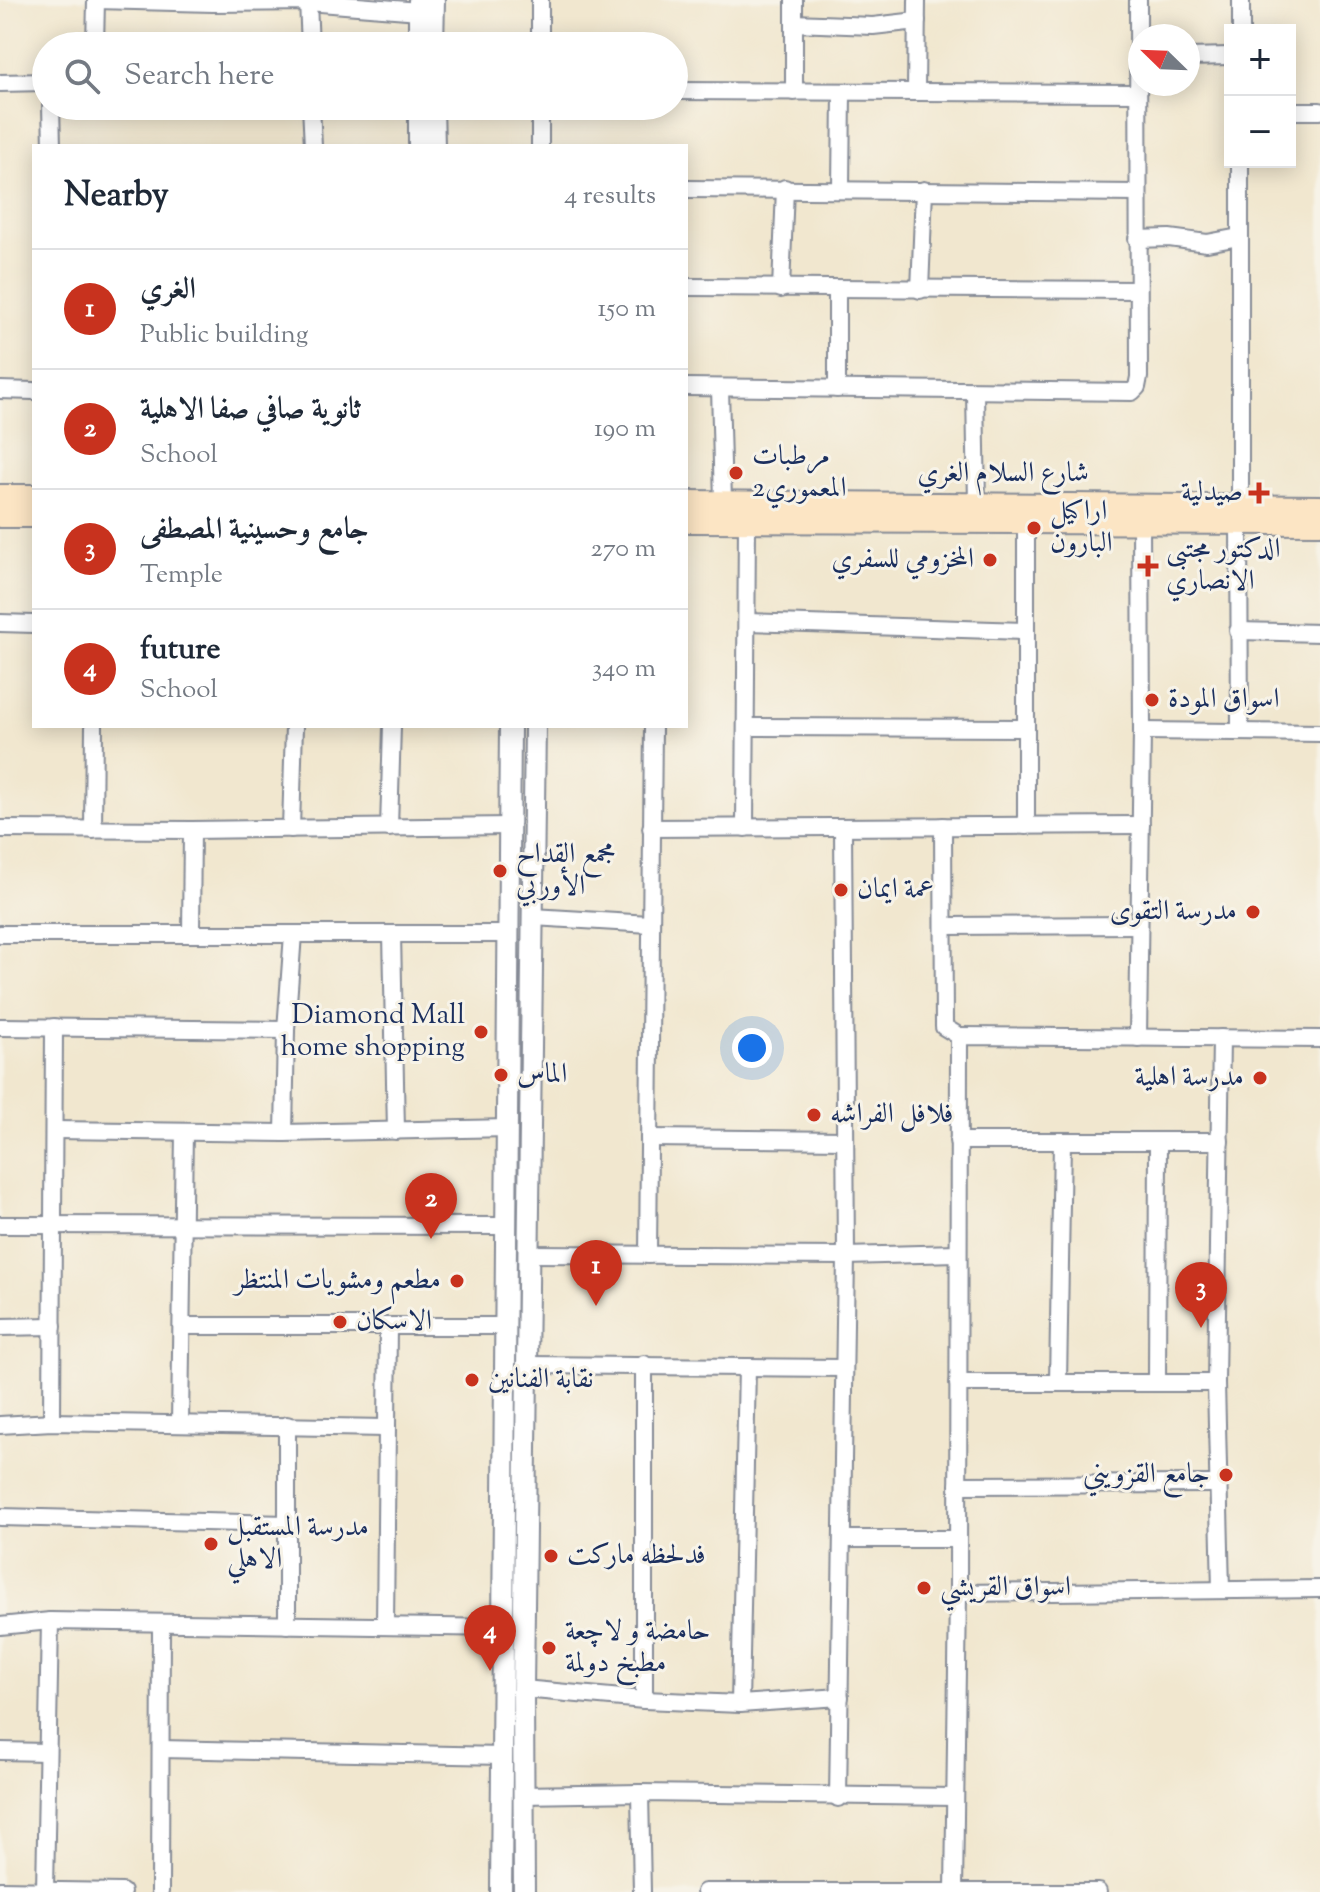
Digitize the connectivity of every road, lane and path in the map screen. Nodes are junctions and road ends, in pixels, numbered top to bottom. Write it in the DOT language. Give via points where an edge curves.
graph roads {
  1 [pos="96,0"];
  2 [pos="540,0"];
  3 [pos="794,0"];
  4 [pos="917,0"];
  5 [pos="1138,0"];
  6 [pos="1241,0"];
  7 [pos="308,2"];
  8 [pos="424,4"];
  9 [pos="917,21"];
  10 [pos="794,23"];
  11 [pos="1138,24"];
  12 [pos="1241,24"];
  13 [pos="95,32"];
  14 [pos="309,32"];
  15 [pos="421,32"];
  16 [pos="430,32"];
  17 [pos="540,32"];
  18 [pos="1224,56"];
  19 [pos="1200,57"];
  20 [pos="32,82"];
  21 [pos="0,83"];
  22 [pos="688,91"];
  23 [pos="794,92"];
  24 [pos="842,92"];
  25 [pos="916,92"];
  26 [pos="1128,93"];
  27 [pos="1138,96"];
  28 [pos="1296,111"];
  29 [pos="1320,111"];
  30 [pos="51,120"];
  31 [pos="312,120"];
  32 [pos="419,120"];
  33 [pos="433,120"];
  34 [pos="540,120"];
  35 [pos="52,144"];
  36 [pos="313,144"];
  37 [pos="419,144"];
  38 [pos="434,144"];
  39 [pos="540,144"];
  40 [pos="1240,168"];
  41 [pos="785,188"];
  42 [pos="841,188"];
  43 [pos="688,189"];
  44 [pos="924,190"];
  45 [pos="1137,193"];
  46 [pos="1239,237"];
  47 [pos="1137,239"];
  48 [pos="688,287"];
  49 [pos="781,289"];
  50 [pos="837,290"];
  51 [pos="920,290"];
  52 [pos="1138,290"];
  53 [pos="688,387"];
  54 [pos="720,388"];
  55 [pos="837,389"];
  56 [pos="0,390"];
  57 [pos="32,391"];
  58 [pos="975,392"];
  59 [pos="0,496"];
  60 [pos="32,496"];
  61 [pos="688,502"];
  62 [pos="723,502"];
  63 [pos="977,504"];
  64 [pos="1320,507"];
  65 [pos="878,513"];
  66 [pos="1240,513"];
  67 [pos="0,516"];
  68 [pos="32,516"];
  69 [pos="688,521"];
  70 [pos="747,522"];
  71 [pos="1141,522"];
  72 [pos="1026,523"];
  73 [pos="1320,523"];
  74 [pos="747,622"];
  75 [pos="0,623"];
  76 [pos="32,624"];
  77 [pos="1024,631"];
  78 [pos="1238,631"];
  79 [pos="1320,633"];
  80 [pos="746,727"];
  81 [pos="94,728"];
  82 [pos="294,728"];
  83 [pos="392,728"];
  84 [pos="510,728"];
  85 [pos="535,728"];
  86 [pos="653,728"];
  87 [pos="1026,728"];
  88 [pos="1142,731"];
  89 [pos="1240,732"];
  90 [pos="1320,733"];
  91 [pos="1141,825"];
  92 [pos="510,826"];
  93 [pos="943,826"];
  94 [pos="1026,826"];
  95 [pos="843,827"];
  96 [pos="389,828"];
  97 [pos="651,828"];
  98 [pos="745,828"];
  99 [pos="0,829"];
  100 [pos="291,829"];
  101 [pos="93,830"];
  102 [pos="192,830"];
  103 [pos="533,917"];
  104 [pos="650,924"];
  105 [pos="1139,925"];
  106 [pos="945,926"];
  107 [pos="0,934"];
  108 [pos="191,934"];
  109 [pos="293,934"];
  110 [pos="392,934"];
  111 [pos="510,934"];
  112 [pos="0,1027"];
  113 [pos="54,1027"];
  114 [pos="286,1030"];
  115 [pos="959,1036"];
  116 [pos="1138,1038"];
  117 [pos="1221,1038"];
  118 [pos="1320,1039"];
  119 [pos="507,1047"];
  120 [pos="530,1048"];
  121 [pos="508,1128"];
  122 [pos="54,1130"];
  123 [pos="396,1131"];
  124 [pos="184,1132"];
  125 [pos="284,1133"];
  126 [pos="649,1138"];
  127 [pos="845,1140"];
  128 [pos="958,1141"];
  129 [pos="1062,1141"];
  130 [pos="1158,1141"];
  131 [pos="1220,1141"];
  132 [pos="0,1225"];
  133 [pos="53,1225"];
  134 [pos="184,1225"];
  135 [pos="507,1226"];
  136 [pos="957,1253"];
  137 [pos="530,1254"];
  138 [pos="648,1255"];
  139 [pos="846,1256"];
  140 [pos="53,1326"];
  141 [pos="182,1326"];
  142 [pos="388,1326"];
  143 [pos="506,1326"];
  144 [pos="0,1327"];
  145 [pos="644,1364"];
  146 [pos="528,1365"];
  147 [pos="747,1367"];
  148 [pos="844,1368"];
  149 [pos="958,1383"];
  150 [pos="1058,1383"];
  151 [pos="1157,1383"];
  152 [pos="1216,1383"];
  153 [pos="52,1422"];
  154 [pos="180,1424"];
  155 [pos="0,1425"];
  156 [pos="287,1425"];
  157 [pos="386,1428"];
  158 [pos="1217,1484"];
  159 [pos="958,1485"];
  160 [pos="0,1517"];
  161 [pos="288,1524"];
  162 [pos="515,1524"];
  163 [pos="842,1539"];
  164 [pos="958,1539"];
  165 [pos="1320,1589"];
  166 [pos="1221,1590"];
  167 [pos="958,1593"];
  168 [pos="50,1621"];
  169 [pos="161,1623"];
  170 [pos="287,1625"];
  171 [pos="0,1626"];
  172 [pos="385,1626"];
  173 [pos="504,1628"];
  174 [pos="523,1689"];
  175 [pos="840,1697"];
  176 [pos="644,1700"];
  177 [pos="740,1704"];
  178 [pos="161,1749"];
  179 [pos="0,1751"];
  180 [pos="46,1752"];
  181 [pos="503,1756"];
  182 [pos="640,1793"];
  183 [pos="522,1795"];
  184 [pos="955,1797"];
  185 [pos="838,1798"];
  186 [pos="0,1890"];
  187 [pos="45,1890"];
  188 [pos="954,1891"];
  189 [pos="122,1892"];
  190 [pos="160,1892"];
  191 [pos="501,1892"];
  192 [pos="524,1892"];
  193 [pos="642,1892"];
  194 [pos="705,1892"];
  195 [pos="1059,1892"];
  196 [pos="1098,1892"];
  1 -- 7 [label="street"];
  1 -- 13 [label="street"];
  2 -- 17 [label="street"];
  3 -- 10 [label="street"];
  4 -- 9 [label="street"];
  5 -- 11 [label="street"];
  6 -- 12 [label="street"];
  7 -- 8 [label="street"];
  7 -- 14 [label="street"];
  8 -- 15 [label="street"];
  8 -- 16 [label="street"];
  9 -- 10 [label="street" via="873,26"];
  9 -- 25 [label="street"];
  10 -- 23 [label="street"];
  18 -- 19 [label="street"];
  20 -- 21 [label="street"];
  22 -- 23 [label="street"];
  23 -- 24 [label="street"];
  24 -- 25 [label="street"];
  24 -- 42 [label="street"];
  25 -- 26 [label="street"];
  27 -- 45 [label="street"];
  28 -- 29 [label="street"];
  30 -- 35 [label="street"];
  31 -- 36 [label="street"];
  32 -- 37 [label="street"];
  33 -- 38 [label="street"];
  34 -- 39 [label="street"];
  40 -- 46 [label="street"];
  41 -- 42 [label="street"];
  41 -- 43 [label="street"];
  41 -- 49 [label="street"];
  42 -- 44 [label="street"];
  44 -- 45 [label="street"];
  44 -- 51 [label="street"];
  45 -- 47 [label="street"];
  46 -- 47 [label="street" via="1207,243"];
  46 -- 66 [label="street"];
  47 -- 52 [label="street"];
  48 -- 49 [label="street"];
  49 -- 50 [label="street"];
  50 -- 51 [label="street"];
  50 -- 55 [label="street"];
  51 -- 52 [label="street"];
  52 -- 58 [label="street" via="1139,377 1132,392"];
  53 -- 54 [label="street"];
  54 -- 55 [label="street"];
  54 -- 62 [label="street"];
  55 -- 58 [label="street"];
  56 -- 57 [label="street"];
  58 -- 63 [label="street"];
  59 -- 60 [label="main road"];
  61 -- 62 [label="main road, شارع السلام الغري"];
  62 -- 65 [label="main road, شارع السلام الغري"];
  63 -- 65 [label="main road, شارع السلام الغري"];
  63 -- 66 [label="main road, شارع السلام الغري"];
  64 -- 66 [label="main road, شارع السلام الغري"];
  65 -- 70 [label="main road, شارع السلام الغري"];
  65 -- 72 [label="main road, شارع السلام الغري"];
  66 -- 71 [label="main road, شارع السلام الغري"];
  66 -- 73 [label="main road, شارع السلام الغري"];
  66 -- 78 [label="street"];
  67 -- 68 [label="main road"];
  69 -- 70 [label="main road, شارع السلام الغري"];
  70 -- 74 [label="street"];
  71 -- 72 [label="main road, شارع السلام الغري"];
  71 -- 88 [label="street"];
  72 -- 77 [label="street"];
  74 -- 77 [label="street"];
  74 -- 80 [label="street"];
  75 -- 76 [label="street"];
  77 -- 87 [label="street"];
  78 -- 79 [label="street"];
  78 -- 89 [label="street"];
  80 -- 87 [label="street"];
  80 -- 98 [label="street"];
  81 -- 101 [label="street"];
  82 -- 100 [label="street"];
  83 -- 96 [label="street"];
  84 -- 92 [label="street"];
  85 -- 103 [label="street"];
  86 -- 97 [label="street"];
  87 -- 94 [label="street"];
  88 -- 89 [label="street"];
  88 -- 91 [label="street"];
  89 -- 90 [label="street"];
  91 -- 94 [label="street"];
  91 -- 105 [label="street"];
  92 -- 96 [label="street"];
  92 -- 111 [label="street"];
  93 -- 94 [label="street"];
  93 -- 95 [label="street"];
  93 -- 106 [label="street"];
  95 -- 98 [label="street"];
  95 -- 127 [label="street"];
  96 -- 100 [label="street"];
  97 -- 98 [label="street"];
  97 -- 104 [label="street"];
  99 -- 101 [label="street"];
  100 -- 102 [label="street"];
  101 -- 102 [label="street"];
  102 -- 108 [label="street"];
  103 -- 104 [label="street"];
  103 -- 120 [label="street"];
  104 -- 126 [label="street"];
  105 -- 106 [label="street"];
  105 -- 116 [label="street"];
  106 -- 115 [label="street" via="944,1027"];
  107 -- 108 [label="street"];
  108 -- 109 [label="street"];
  109 -- 110 [label="street"];
  109 -- 114 [label="street"];
  110 -- 111 [label="street"];
  110 -- 123 [label="street"];
  111 -- 119 [label="street"];
  112 -- 113 [label="street"];
  113 -- 114 [label="street"];
  113 -- 122 [label="street"];
  114 -- 125 [label="street"];
  115 -- 116 [label="street"];
  115 -- 128 [label="street"];
  116 -- 117 [label="street"];
  117 -- 118 [label="street"];
  117 -- 131 [label="street"];
  119 -- 120 [label="street"];
  119 -- 121 [label="street"];
  120 -- 137 [label="street"];
  121 -- 123 [label="street"];
  121 -- 135 [label="street"];
  122 -- 124 [label="street"];
  122 -- 133 [label="street"];
  123 -- 125 [label="street"];
  124 -- 125 [label="street"];
  124 -- 134 [label="street"];
  126 -- 127 [label="street"];
  126 -- 138 [label="street"];
  127 -- 139 [label="street"];
  128 -- 129 [label="street"];
  128 -- 136 [label="street"];
  129 -- 130 [label="street"];
  129 -- 150 [label="street"];
  130 -- 131 [label="street"];
  130 -- 151 [label="street"];
  131 -- 152 [label="street"];
  132 -- 133 [label="street"];
  133 -- 134 [label="street"];
  133 -- 140 [label="street"];
  134 -- 135 [label="street"];
  134 -- 141 [label="street"];
  135 -- 143 [label="street"];
  136 -- 139 [label="street"];
  136 -- 149 [label="street"];
  137 -- 138 [label="street"];
  137 -- 146 [label="street"];
  138 -- 139 [label="street"];
  139 -- 148 [label="street"];
  140 -- 144 [label="street"];
  140 -- 153 [label="street"];
  141 -- 142 [label="street"];
  141 -- 154 [label="street"];
  142 -- 143 [label="street"];
  142 -- 157 [label="street"];
  143 -- 162 [label="street"];
  145 -- 146 [label="street"];
  145 -- 147 [label="street"];
  145 -- 176 [label="street"];
  146 -- 162 [label="street"];
  147 -- 148 [label="street"];
  147 -- 177 [label="street"];
  148 -- 163 [label="street"];
  149 -- 150 [label="street"];
  149 -- 159 [label="street"];
  150 -- 151 [label="street"];
  151 -- 152 [label="street"];
  152 -- 158 [label="street"];
  153 -- 154 [label="street"];
  153 -- 155 [label="street"];
  154 -- 156 [label="street"];
  156 -- 157 [label="street"];
  156 -- 161 [label="street"];
  157 -- 172 [label="street"];
  158 -- 159 [label="street"];
  158 -- 166 [label="street"];
  159 -- 164 [label="street"];
  160 -- 161 [label="street"];
  161 -- 170 [label="street"];
  162 -- 173 [label="street"];
  162 -- 174 [label="street"];
  163 -- 164 [label="street"];
  163 -- 175 [label="street"];
  164 -- 167 [label="street"];
  165 -- 166 [label="street"];
  166 -- 167 [label="street"];
  167 -- 184 [label="street"];
  168 -- 169 [label="street"];
  168 -- 171 [label="street"];
  168 -- 180 [label="street"];
  169 -- 170 [label="street"];
  169 -- 178 [label="street"];
  170 -- 172 [label="street"];
  172 -- 173 [label="street"];
  173 -- 181 [label="street"];
  174 -- 176 [label="street"];
  174 -- 183 [label="street"];
  175 -- 177 [label="street"];
  175 -- 185 [label="street"];
  176 -- 177 [label="street"];
  178 -- 181 [label="street"];
  178 -- 190 [label="street"];
  179 -- 180 [label="street"];
  180 -- 187 [label="street"];
  181 -- 191 [label="street"];
  182 -- 183 [label="street"];
  182 -- 185 [label="street"];
  182 -- 193 [label="street"];
  183 -- 192 [label="street"];
  184 -- 185 [label="street"];
  184 -- 188 [label="street"];
  186 -- 187 [label="street"];
  187 -- 189 [label="street"];
  188 -- 194 [label="street"];
  188 -- 195 [label="street"];
  195 -- 196 [label="street"];
}
